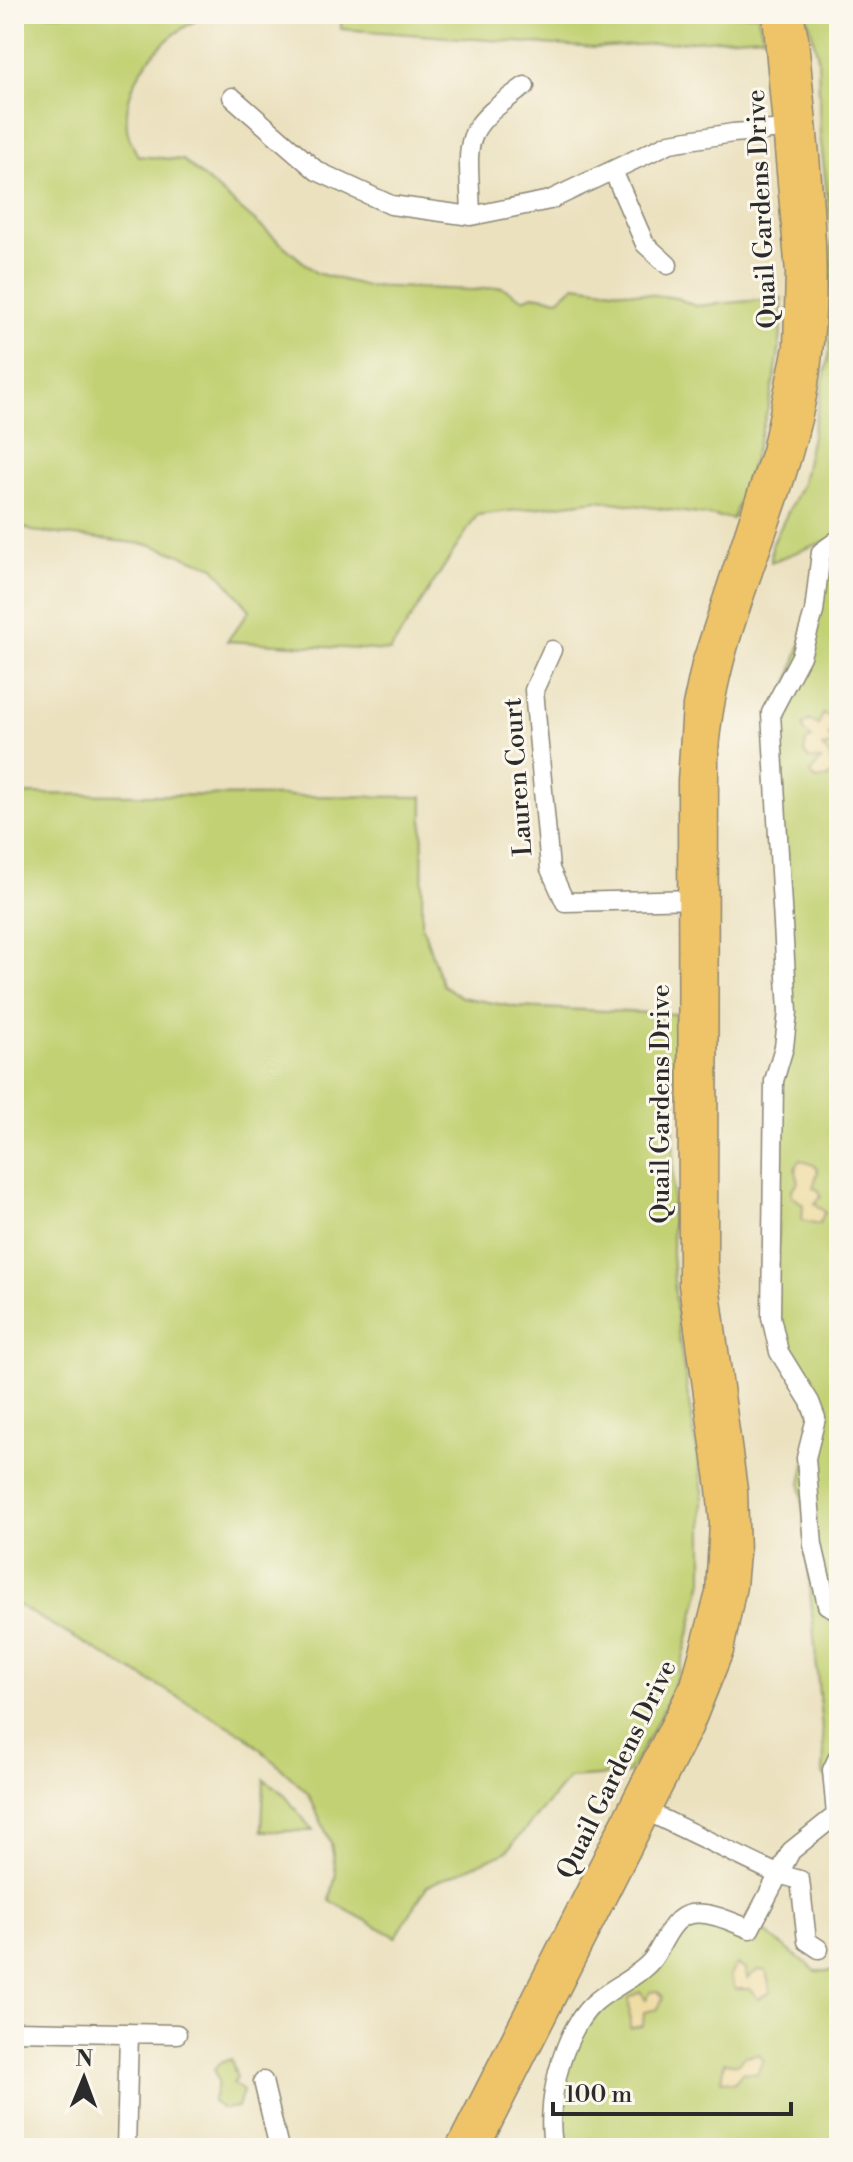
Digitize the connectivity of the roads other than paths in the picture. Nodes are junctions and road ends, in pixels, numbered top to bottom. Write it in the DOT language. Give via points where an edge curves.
graph roads {
  1 [pos="774,14"];
  2 [pos="792,14"];
  3 [pos="525,86"];
  4 [pos="232,97"];
  5 [pos="795,129"];
  6 [pos="614,173"];
  7 [pos="471,216"];
  8 [pos="668,265"];
  9 [pos="839,539"];
  10 [pos="552,650"];
  11 [pos="697,899"];
  12 [pos="839,1611"];
  13 [pos="839,1755"];
  14 [pos="641,1808"];
  15 [pos="779,1874"];
  16 [pos="819,1949"];
  17 [pos="14,2031"];
  18 [pos="129,2033"];
  19 [pos="177,2034"];
  20 [pos="263,2081"];
  21 [pos="126,2148"];
  22 [pos="279,2148"];
  23 [pos="457,2148"];
  24 [pos="478,2148"];
  25 [pos="554,2148"];
  1 -- 5 [label="main road, Quail Gardens Drive"];
  2 -- 5 [label="main road, Quail Gardens Drive"];
  3 -- 7 [label="street" via="489,110 469,138"];
  4 -- 7 [label="street" via="317,171 391,205"];
  5 -- 6 [label="street" via="670,143"];
  5 -- 11 [label="main road, Quail Gardens Drive" via="814,295 810,360 796,433 715,690"];
  6 -- 7 [label="street" via="550,200"];
  6 -- 8 [label="street" via="645,244"];
  9 -- 12 [label="street" via="821,552 814,612 801,656 771,713 788,1012 774,1081 771,1317 779,1352 816,1418 806,1458 813,1545 827,1605"];
  10 -- 11 [label="street, Lauren Court" via="534,690 550,869 565,902"];
  11 -- 14 [label="main road, Quail Gardens Drive" via="690,1285 718,1488 720,1554 701,1659"];
  13 -- 15 [label="street" via="832,1770 836,1815 791,1851"];
  14 -- 15 [label="street"];
  14 -- 23 [label="main road, Quail Gardens Drive"];
  14 -- 24 [label="main road, Quail Gardens Drive"];
  15 -- 16 [label="street" via="800,1880 807,1941"];
  15 -- 25 [label="street" via="750,1929 708,1914 679,1919 650,1962 583,2015 570,2034 549,2116"];
  17 -- 18 [label="street"];
  18 -- 19 [label="street"];
  18 -- 21 [label="street"];
  20 -- 22 [label="street"];
}
